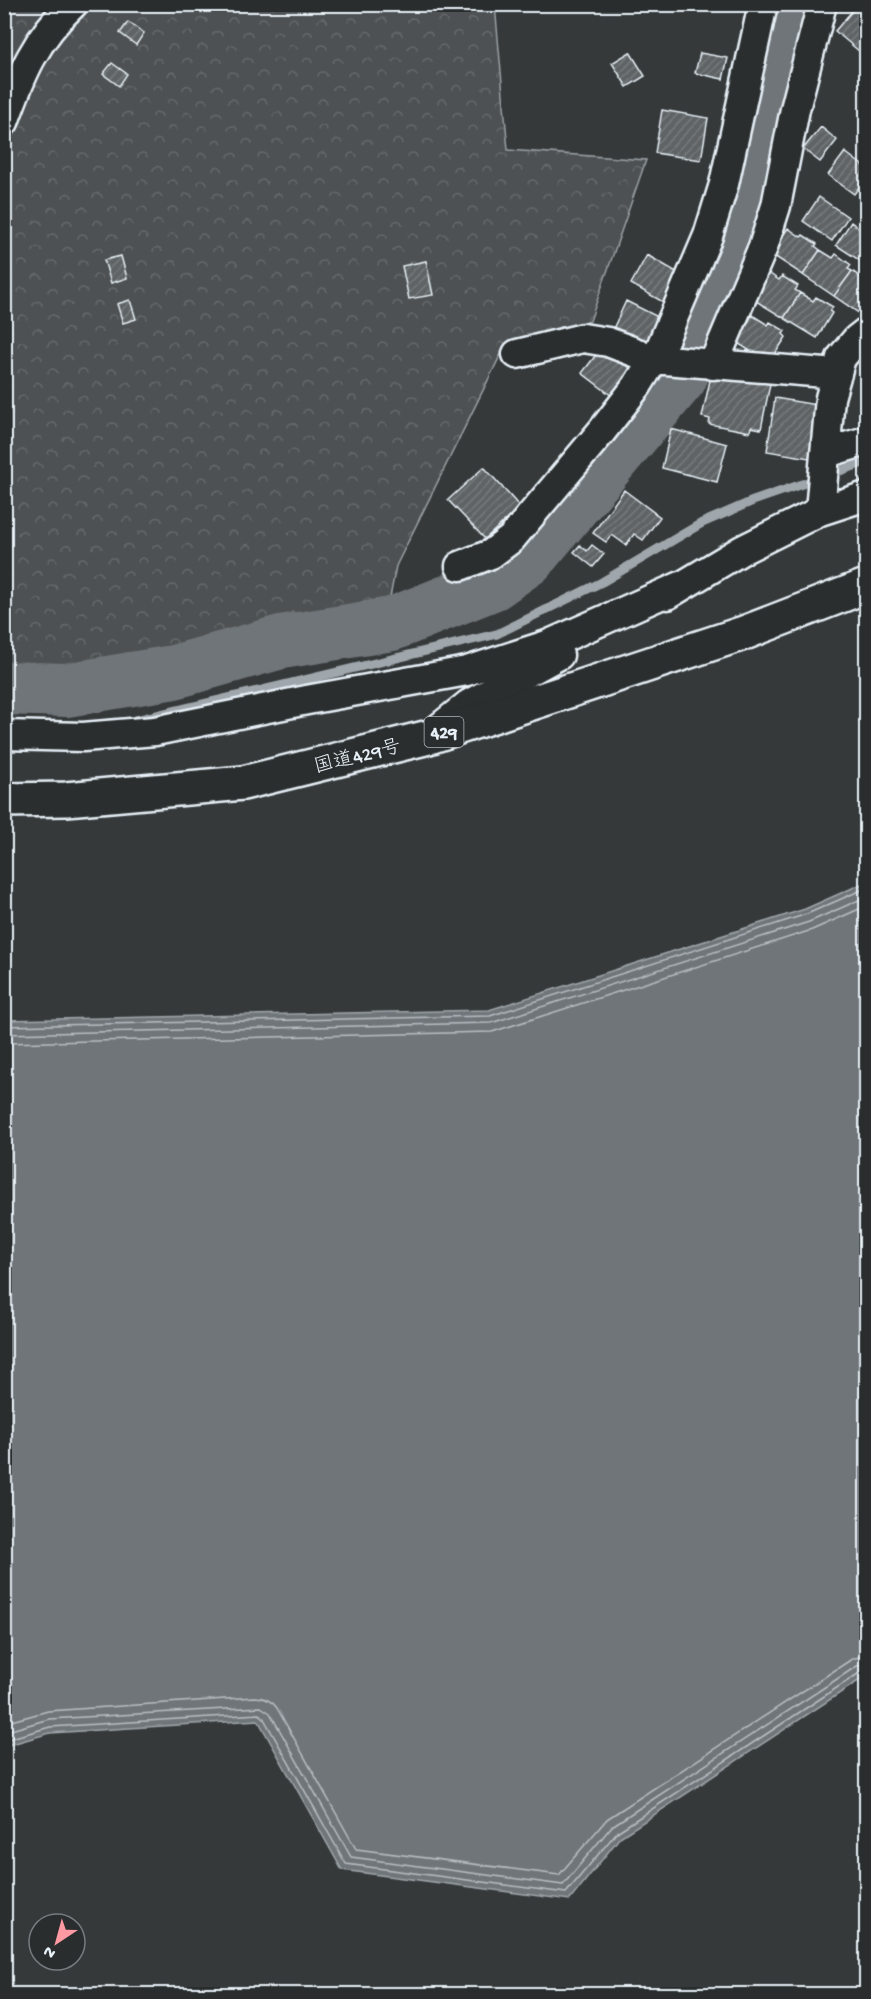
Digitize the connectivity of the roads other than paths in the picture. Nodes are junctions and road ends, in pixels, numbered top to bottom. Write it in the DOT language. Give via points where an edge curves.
graph roads {
  1 [pos="74,4"];
  2 [pos="763,4"];
  3 [pos="822,4"];
  4 [pos="4,122"];
  5 [pos="867,332"];
  6 [pos="517,354"];
  7 [pos="653,359"];
  8 [pos="713,364"];
  9 [pos="837,374"];
  10 [pos="867,441"];
  11 [pos="826,453"];
  12 [pos="867,496"];
  13 [pos="820,512"];
  14 [pos="460,566"];
  15 [pos="683,585"];
  16 [pos="867,586"];
  17 [pos="4,735"];
  18 [pos="429,737"];
  19 [pos="4,800"];
  1 -- 4 [label="street" via="38,45"];
  2 -- 7 [label="street" via="724,184 708,236"];
  3 -- 8 [label="street" via="795,109 776,206 763,247"];
  5 -- 9 [label="street" via="841,358"];
  6 -- 7 [label="street" via="583,338 608,342"];
  7 -- 8 [label="street"];
  7 -- 14 [label="street" via="602,431 511,539 491,555"];
  8 -- 9 [label="street"];
  9 -- 11 [label="street" via="830,398"];
  10 -- 11 [label="street"];
  11 -- 13 [label="street"];
  12 -- 13 [label="street"];
  13 -- 15 [label="street" via="742,550"];
  15 -- 17 [label="street" via="547,645 467,671 155,731 83,736"];
  15 -- 18 [label="street" via="469,704"];
  16 -- 18 [label="highway, 国道429号 / 429" via="744,633"];
  18 -- 19 [label="highway, 国道429号 / 429" via="243,783 66,800"];
}
